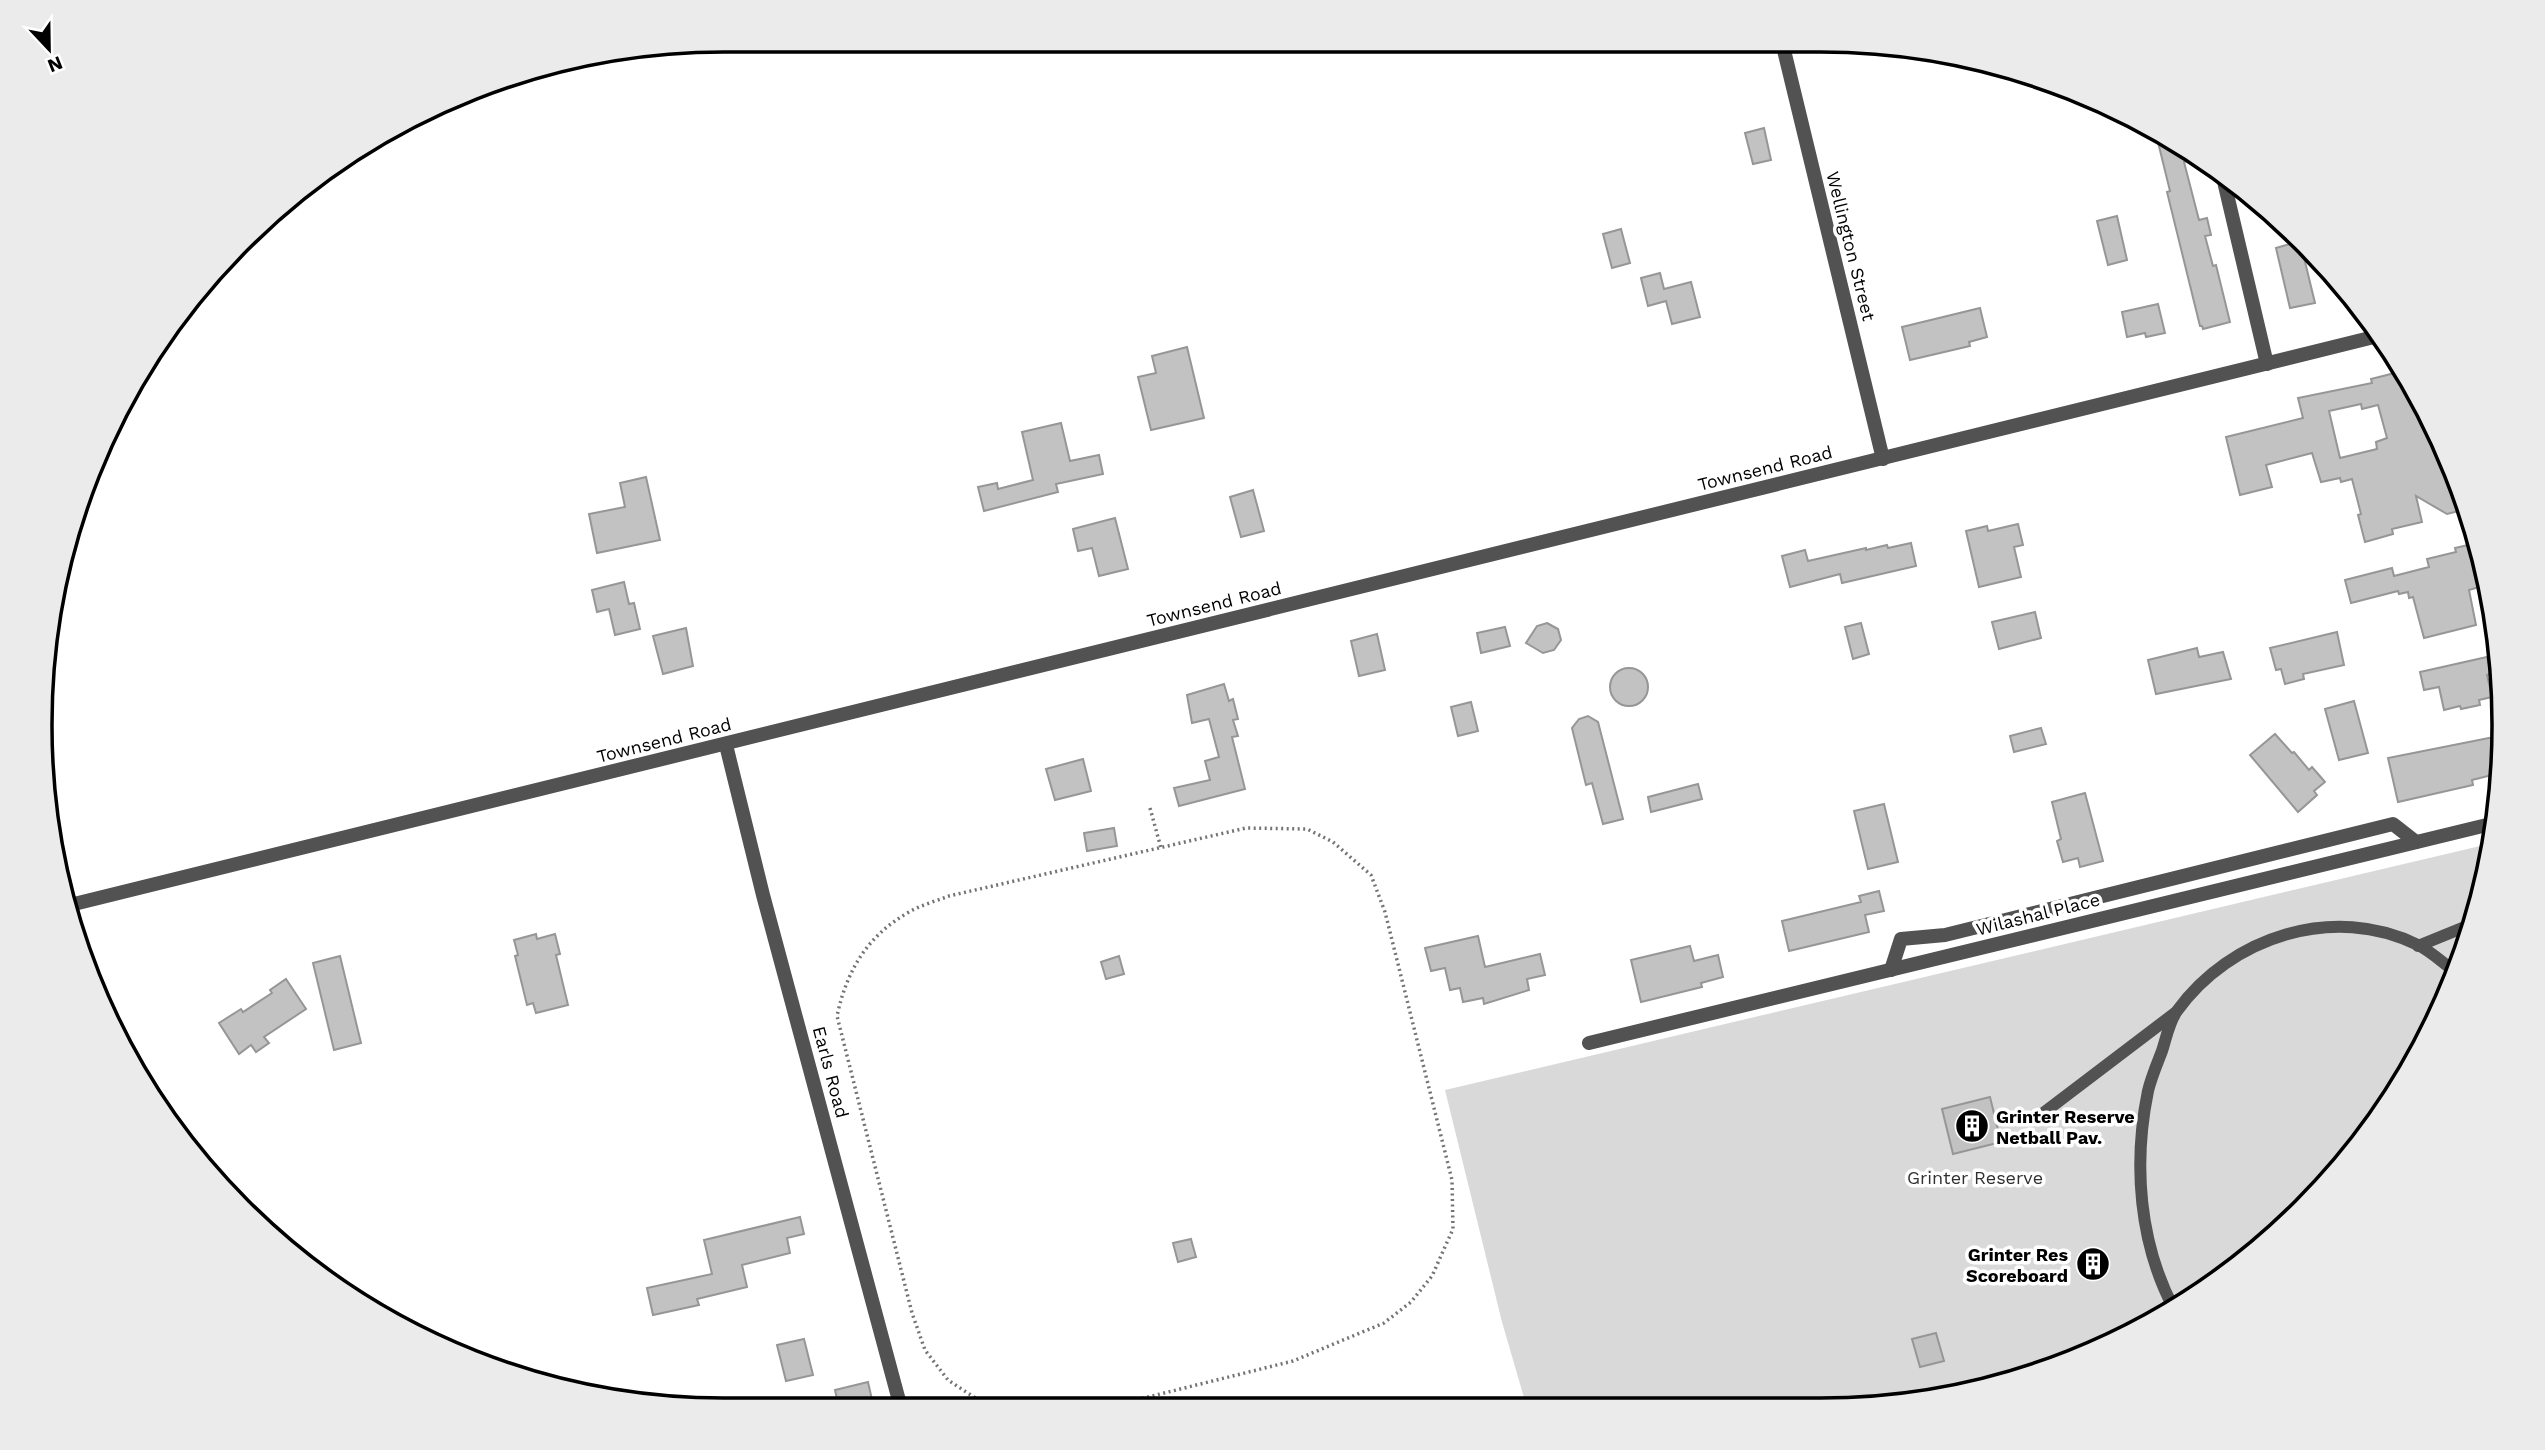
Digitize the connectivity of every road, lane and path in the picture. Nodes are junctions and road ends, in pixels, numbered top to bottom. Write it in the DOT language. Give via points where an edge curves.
graph roads {
  1 [pos="1784,52"];
  2 [pos="2226,189"];
  3 [pos="2370,339"];
  4 [pos="2267,364"];
  5 [pos="1883,459"];
  6 [pos="726,745"];
  7 [pos="1150,808"];
  8 [pos="2485,825"];
  9 [pos="2416,842"];
  10 [pos="1161,848"];
  11 [pos="76,903"];
  12 [pos="2461,929"];
  13 [pos="2418,946"];
  14 [pos="2447,966"];
  15 [pos="1891,970"];
  16 [pos="2175,1013"];
  17 [pos="1589,1043"];
  18 [pos="2042,1114"];
  19 [pos="2170,1299"];
  20 [pos="898,1398"];
  21 [pos="975,1398"];
  22 [pos="1144,1398"];
  1 -- 5 [label="street, Wellington Street"];
  2 -- 4 [label="street"];
  3 -- 4 [label="street, Townsend Road"];
  4 -- 5 [label="street, Townsend Road"];
  5 -- 6 [label="street, Townsend Road"];
  6 -- 11 [label="street, Townsend Road"];
  6 -- 20 [label="street, Earls Road"];
  7 -- 10 [label="path"];
  8 -- 9 [label="street, Wilashal Place"];
  9 -- 15 [label="street, Wilashal Place"];
  9 -- 15 [label="street" via="2393,824 1945,934 1901,939"];
  10 -- 21 [label="path" via="949,896 909,912 858,957 843,987 837,1016 912,1313 925,1349 948,1380"];
  10 -- 22 [label="path" via="1247,828 1307,829 1333,842 1371,875 1385,912 1452,1180 1453,1229 1432,1276 1411,1302 1384,1322 1293,1361"];
  12 -- 13 [label="lane"];
  13 -- 14 [label="lane"];
  13 -- 16 [label="lane" via="2375,930 2336,926 2300,930 2235,956"];
  15 -- 17 [label="street, Wilashal Place"];
  16 -- 18 [label="lane"];
  16 -- 19 [label="lane" via="2149,1089 2141,1164 2149,1247"];
}
